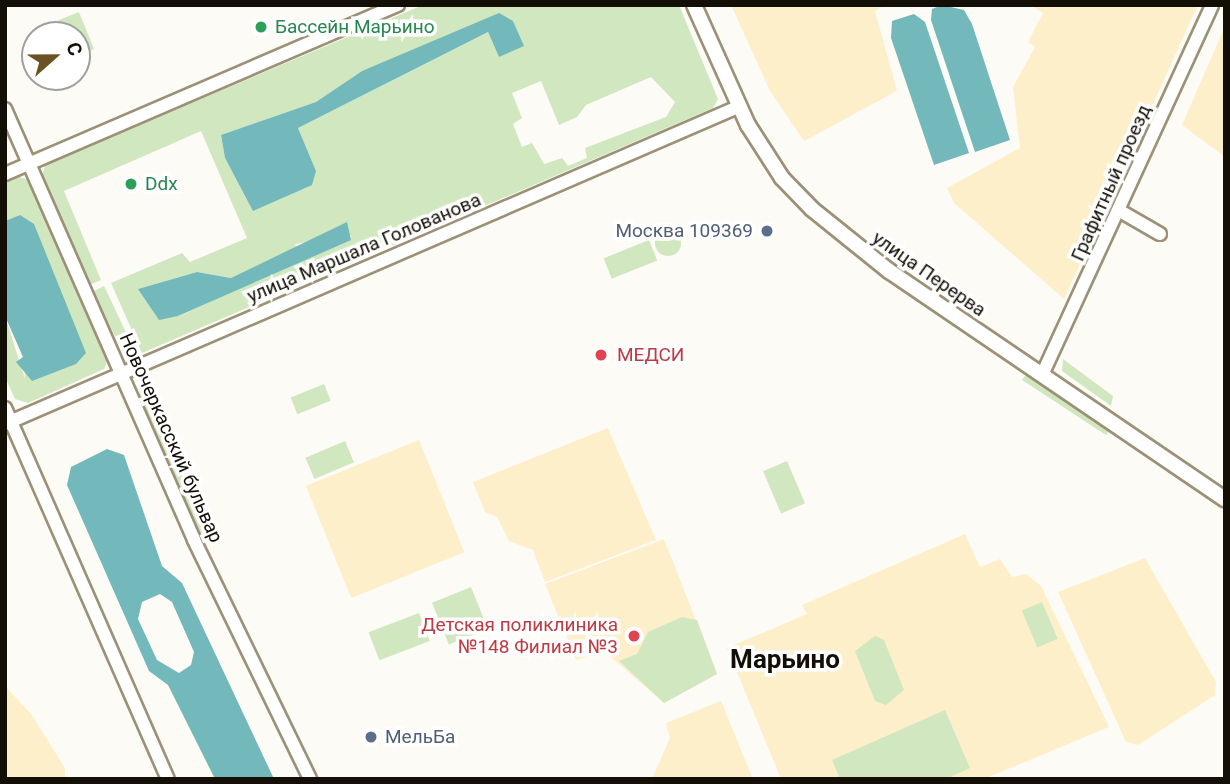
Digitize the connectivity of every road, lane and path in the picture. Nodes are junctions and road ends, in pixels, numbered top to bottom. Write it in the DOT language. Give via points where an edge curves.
graph roads {
  1 [pos="398,5"];
  2 [pos="694,5"];
  3 [pos="1212,5"];
  4 [pos="738,107"];
  5 [pos="5,109"];
  6 [pos="29,164"];
  7 [pos="5,174"];
  8 [pos="1120,211"];
  9 [pos="1160,234"];
  10 [pos="122,373"];
  11 [pos="1042,375"];
  12 [pos="5,408"];
  13 [pos="8,422"];
  14 [pos="1225,499"];
  15 [pos="168,779"];
  16 [pos="310,779"];
  1 -- 6 [label="street"];
  2 -- 4 [label="main road, улица Перерва"];
  3 -- 8 [label="street, Графитный проезд"];
  4 -- 10 [label="street, улица Маршала Голованова"];
  4 -- 11 [label="main road, улица Перерва" via="782,178 849,242"];
  5 -- 6 [label="street, Новочеркасский бульвар"];
  6 -- 7 [label="street"];
  6 -- 10 [label="street, Новочеркасский бульвар"];
  8 -- 9 [label="street"];
  8 -- 11 [label="street, Графитный проезд"];
  10 -- 13 [label="street, улица Маршала Голованова"];
  10 -- 16 [label="street, Новочеркасский бульвар"];
  11 -- 14 [label="main road, улица Перерва"];
  12 -- 13 [label="street"];
  13 -- 15 [label="street"];
}
